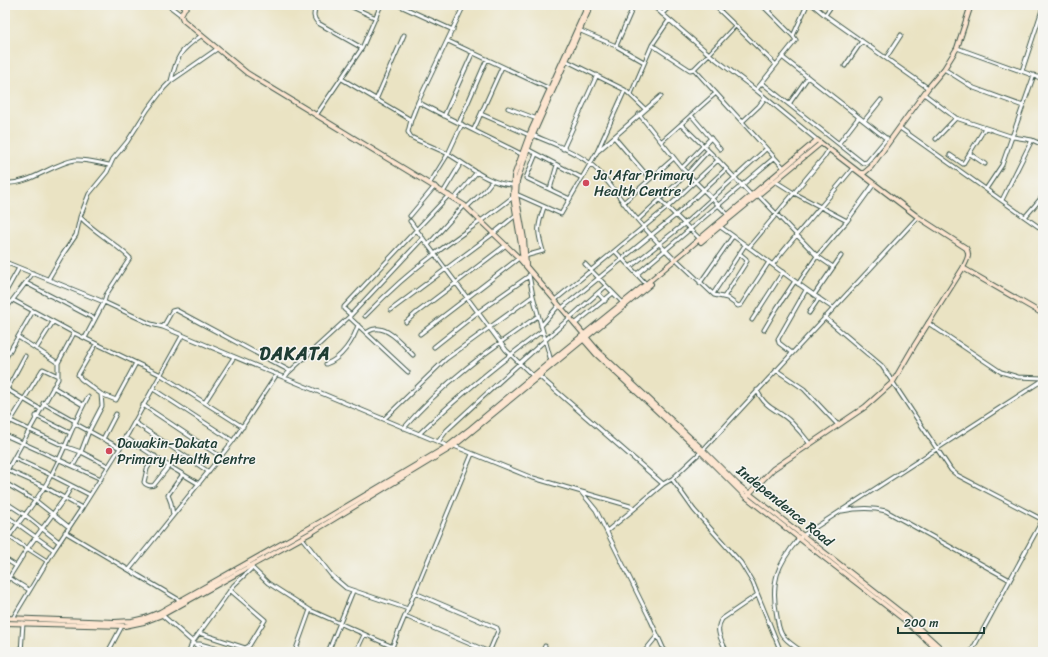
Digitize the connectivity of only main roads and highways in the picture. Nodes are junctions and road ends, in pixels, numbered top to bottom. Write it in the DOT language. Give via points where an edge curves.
graph roads {
  1 [pos="188,5"];
  2 [pos="588,5"];
  3 [pos="591,5"];
  4 [pos="970,5"];
  5 [pos="571,47"];
  6 [pos="531,135"];
  7 [pos="819,142"];
  8 [pos="523,155"];
  9 [pos="860,173"];
  10 [pos="514,196"];
  11 [pos="718,225"];
  12 [pos="676,260"];
  13 [pos="524,264"];
  14 [pos="963,268"];
  15 [pos="1043,314"];
  16 [pos="584,337"];
  17 [pos="500,407"];
  18 [pos="376,491"];
  19 [pos="747,496"];
  20 [pos="801,537"];
  21 [pos="249,566"];
  22 [pos="200,592"];
  23 [pos="161,613"];
  24 [pos="5,618"];
  25 [pos="5,622"];
  26 [pos="940,652"];
  27 [pos="945,652"];
  1 -- 13 [label="main road" via="181,15 183,20 247,73 455,198"];
  2 -- 5 [label="main road"];
  3 -- 5 [label="main road" via="581,31"];
  4 -- 9 [label="main road" via="957,48 944,69 888,140 871,167"];
  5 -- 6 [label="main road"];
  5 -- 6 [label="main road" via="567,61"];
  6 -- 8 [label="main road"];
  6 -- 8 [label="main road"];
  7 -- 9 [label="main road"];
  7 -- 11 [label="main road"];
  7 -- 11 [label="main road" via="758,195"];
  8 -- 10 [label="main road"];
  8 -- 10 [label="main road" via="512,185"];
  9 -- 14 [label="main road" via="918,217 966,248 969,255"];
  10 -- 13 [label="main road"];
  10 -- 13 [label="main road" via="524,239"];
  11 -- 12 [label="main road"];
  11 -- 12 [label="main road"];
  12 -- 16 [label="main road"];
  12 -- 16 [label="main road"];
  13 -- 16 [label="main road"];
  14 -- 15 [label="main road"];
  14 -- 19 [label="main road" via="893,382 865,407 773,469"];
  16 -- 17 [label="main road"];
  16 -- 17 [label="main road" via="551,361"];
  16 -- 19 [label="main road, Independence Road" via="596,354"];
  17 -- 18 [label="main road" via="448,446"];
  17 -- 18 [label="main road" via="454,446"];
  18 -- 21 [label="main road"];
  18 -- 21 [label="main road" via="302,538"];
  19 -- 20 [label="main road, Independence Road"];
  20 -- 26 [label="main road, Independence Road"];
  20 -- 27 [label="main road, Independence Road" via="918,626"];
  21 -- 22 [label="main road"];
  22 -- 23 [label="main road"];
  22 -- 23 [label="main road"];
  23 -- 24 [label="main road" via="132,621 115,622"];
  23 -- 25 [label="main road" via="144,622 122,626"];
}
